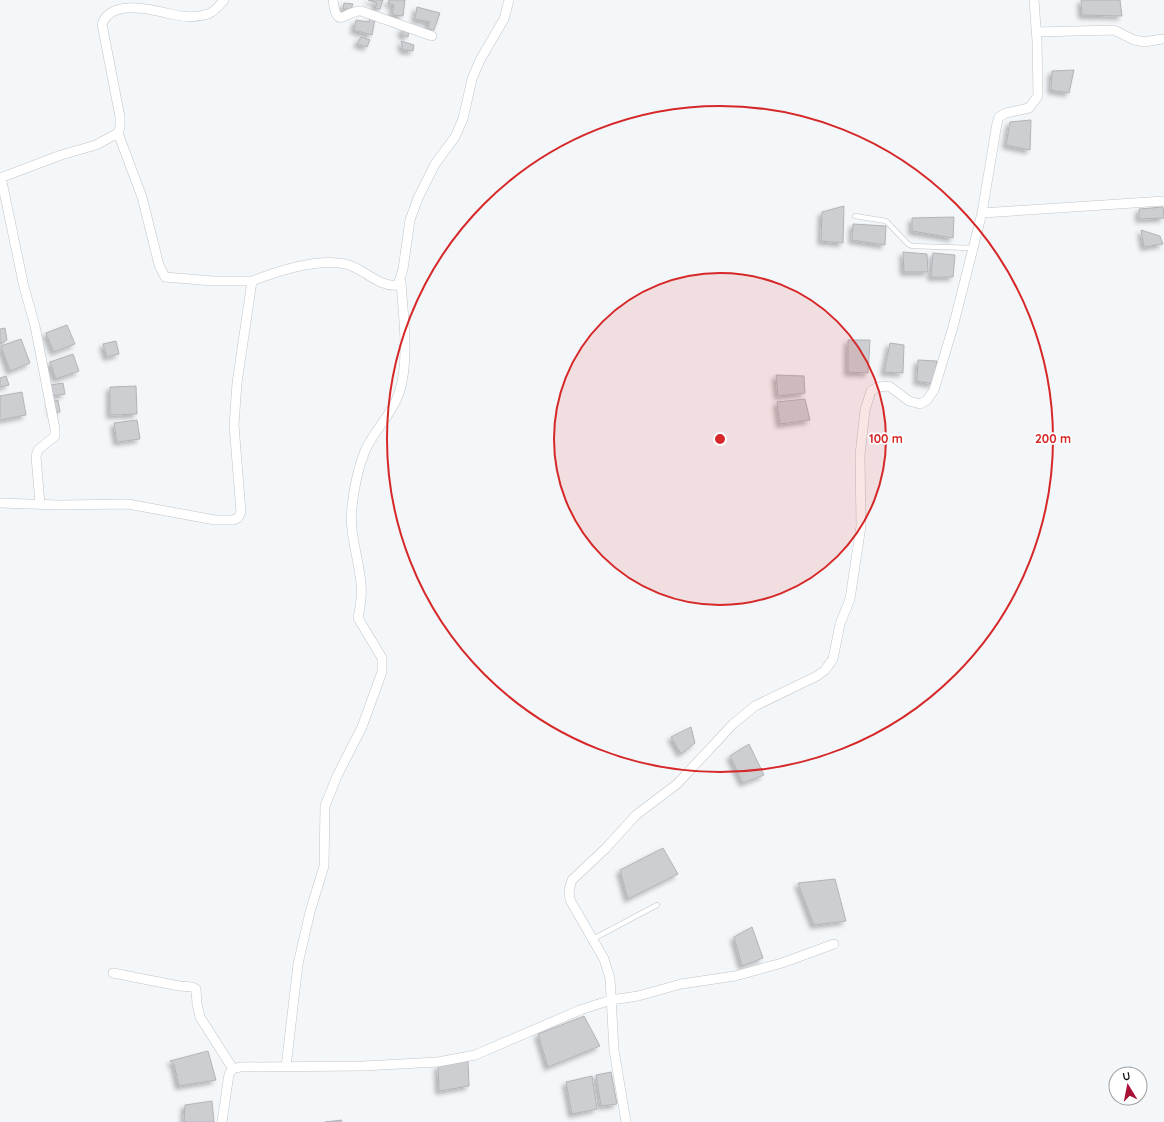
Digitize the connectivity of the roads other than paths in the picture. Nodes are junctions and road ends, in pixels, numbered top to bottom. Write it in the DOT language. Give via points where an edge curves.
graph roads {
  1 [pos="224,0"];
  2 [pos="333,0"];
  3 [pos="509,0"];
  4 [pos="1034,0"];
  5 [pos="1036,32"];
  6 [pos="432,36"];
  7 [pos="1162,39"];
  8 [pos="118,134"];
  9 [pos="0,177"];
  10 [pos="1164,201"];
  11 [pos="982,213"];
  12 [pos="855,216"];
  13 [pos="974,248"];
  14 [pos="252,281"];
  15 [pos="400,282"];
  16 [pos="0,502"];
  17 [pos="40,504"];
  18 [pos="657,905"];
  19 [pos="593,939"];
  20 [pos="834,944"];
  21 [pos="113,973"];
  22 [pos="611,1000"];
  23 [pos="286,1067"];
  24 [pos="232,1069"];
  25 [pos="222,1122"];
  26 [pos="626,1122"];
  1 -- 8 [label="street" via="210,14 195,17 172,14 138,2 124,1 112,6 104,14 102,24 120,117"];
  2 -- 6 [label="street" via="335,12 340,17 344,18 361,11"];
  3 -- 15 [label="street" via="504,19 472,79 463,119 455,137 435,164 418,198 410,220"];
  4 -- 5 [label="street"];
  5 -- 7 [label="street" via="1114,30 1144,42"];
  5 -- 11 [label="street" via="1038,96 1029,108 999,117"];
  8 -- 9 [label="street" via="96,145"];
  8 -- 14 [label="street" via="142,197 159,265 165,277"];
  9 -- 17 [label="street" via="35,326 55,429 55,436 38,450 36,456"];
  10 -- 11 [label="street"];
  11 -- 13 [label="street"];
  12 -- 13 [label="lane" via="886,220 912,246"];
  13 -- 19 [label="street" via="934,390 927,400 920,404 909,401 889,386 871,391 865,410 860,455 861,526 850,599 840,624 833,659 825,670 816,676 755,706 733,724 677,784 636,815 572,880 570,900"];
  14 -- 15 [label="street" via="274,272 311,264 333,263 346,264 380,282 395,286"];
  14 -- 17 [label="street" via="237,383 234,425 241,512 238,518 215,520 128,504"];
  15 -- 23 [label="street" via="404,325 402,379 392,410 366,450 356,480 351,508 351,531 361,577 358,618 382,658 382,672 362,727 325,806 324,866 298,964"];
  16 -- 17 [label="street"];
  18 -- 19 [label="lane"];
  19 -- 22 [label="street" via="604,958 610,978"];
  20 -- 22 [label="street" via="782,963 735,976 681,984 638,996"];
  21 -- 24 [label="street" via="179,986 192,986 196,989 200,1017"];
  22 -- 23 [label="street" via="580,1010 475,1055 363,1066"];
  22 -- 26 [label="street" via="614,1050"];
  23 -- 24 [label="street"];
  24 -- 25 [label="street" via="229,1074"];
}
